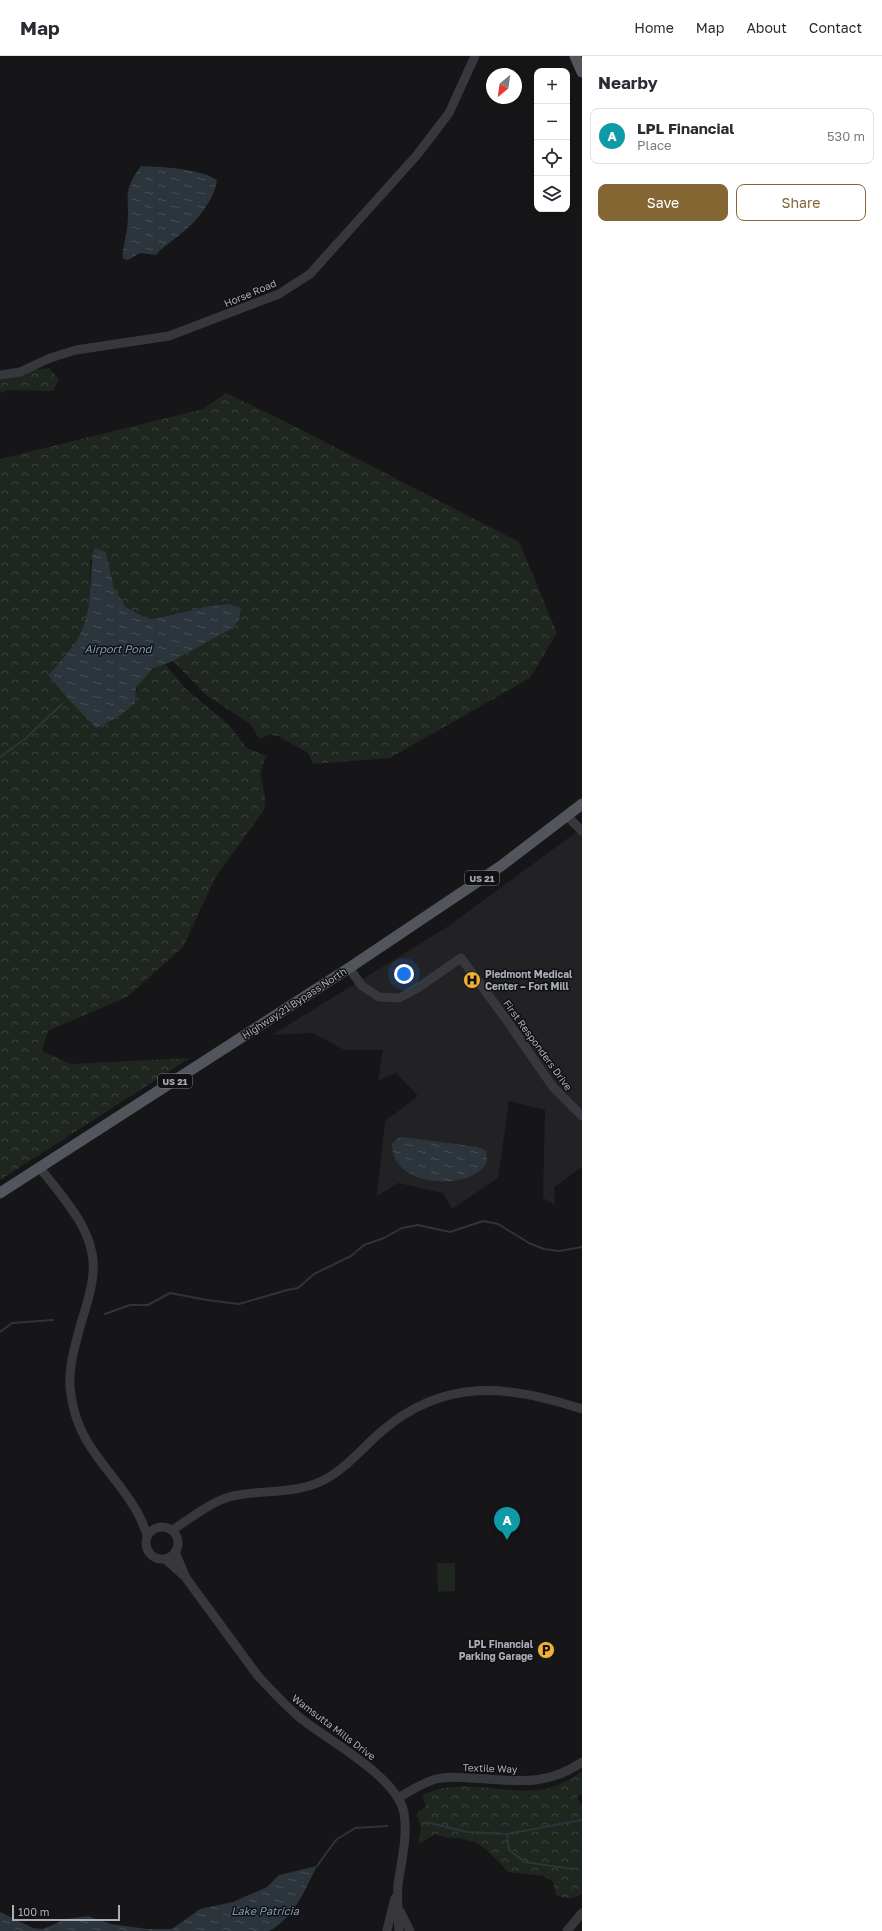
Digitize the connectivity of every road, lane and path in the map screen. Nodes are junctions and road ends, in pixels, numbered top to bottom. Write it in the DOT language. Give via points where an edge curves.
graph roads {
  1 [pos="475,56"];
  2 [pos="575,56"];
  3 [pos="582,72"];
  4 [pos="0,375"];
  5 [pos="582,804"];
  6 [pos="567,816"];
  7 [pos="582,831"];
  8 [pos="349,968"];
  9 [pos="582,1116"];
  10 [pos="40,1168"];
  11 [pos="0,1193"];
  12 [pos="582,1409"];
  13 [pos="136,1510"];
  14 [pos="156,1528"];
  15 [pos="174,1533"];
  16 [pos="148,1535"];
  17 [pos="175,1552"];
  18 [pos="165,1559"];
  19 [pos="186,1578"];
  20 [pos="582,1762"];
  21 [pos="398,1798"];
  22 [pos="398,1887"];
  23 [pos="398,1905"];
  24 [pos="582,1914"];
  25 [pos="385,1930"];
  26 [pos="399,1931"];
  27 [pos="410,1931"];
  28 [pos="567,1931"];
  1 -- 4 [label="street, Horse Road" via="449,113 417,155 310,274 279,294 169,336 76,350 50,358 20,372"];
  2 -- 3 [label="main road"];
  5 -- 6 [label="main road, Highway 21 Bypass North / US 21"];
  6 -- 7 [label="street"];
  6 -- 8 [label="main road, Highway 21 Bypass North / US 21" via="500,866"];
  8 -- 9 [label="street, First Responders Drive" via="362,986 379,997 399,998 461,958 553,1087"];
  8 -- 10 [label="main road, Highway 21 Bypass North / US 21"];
  10 -- 11 [label="main road, Highway 21 Bypass North / US 21"];
  10 -- 13 [label="street, Wamsutta Mills Drive" via="79,1220 92,1252 94,1272 69,1380 79,1428 87,1444"];
  12 -- 15 [label="street" via="535,1395 511,1391 489,1389 453,1394 425,1403 394,1421 340,1469 321,1481 294,1490 229,1497 211,1505"];
  13 -- 14 [label="street, Wamsutta Mills Drive"];
  13 -- 16 [label="street, Wamsutta Mills Drive"];
  14 -- 15 [label="street" via="161,1527"];
  14 -- 16 [label="street"];
  15 -- 17 [label="street" via="178,1544"];
  16 -- 18 [label="street, Wamsutta Mills Drive" via="147,1551 155,1558"];
  17 -- 18 [label="street"];
  17 -- 19 [label="street, Wamsutta Mills Drive"];
  18 -- 19 [label="street, Wamsutta Mills Drive"];
  19 -- 21 [label="street, Wamsutta Mills Drive" via="270,1689 299,1717 380,1776"];
  20 -- 21 [label="street, Textile Way" via="562,1774 545,1780 454,1777 437,1779"];
  21 -- 22 [label="street" via="405,1824"];
  22 -- 23 [label="street"];
  22 -- 25 [label="street"];
  23 -- 26 [label="street"];
  23 -- 27 [label="street"];
  24 -- 28 [label="street"];
  25 -- 26 [label="street"];
}
